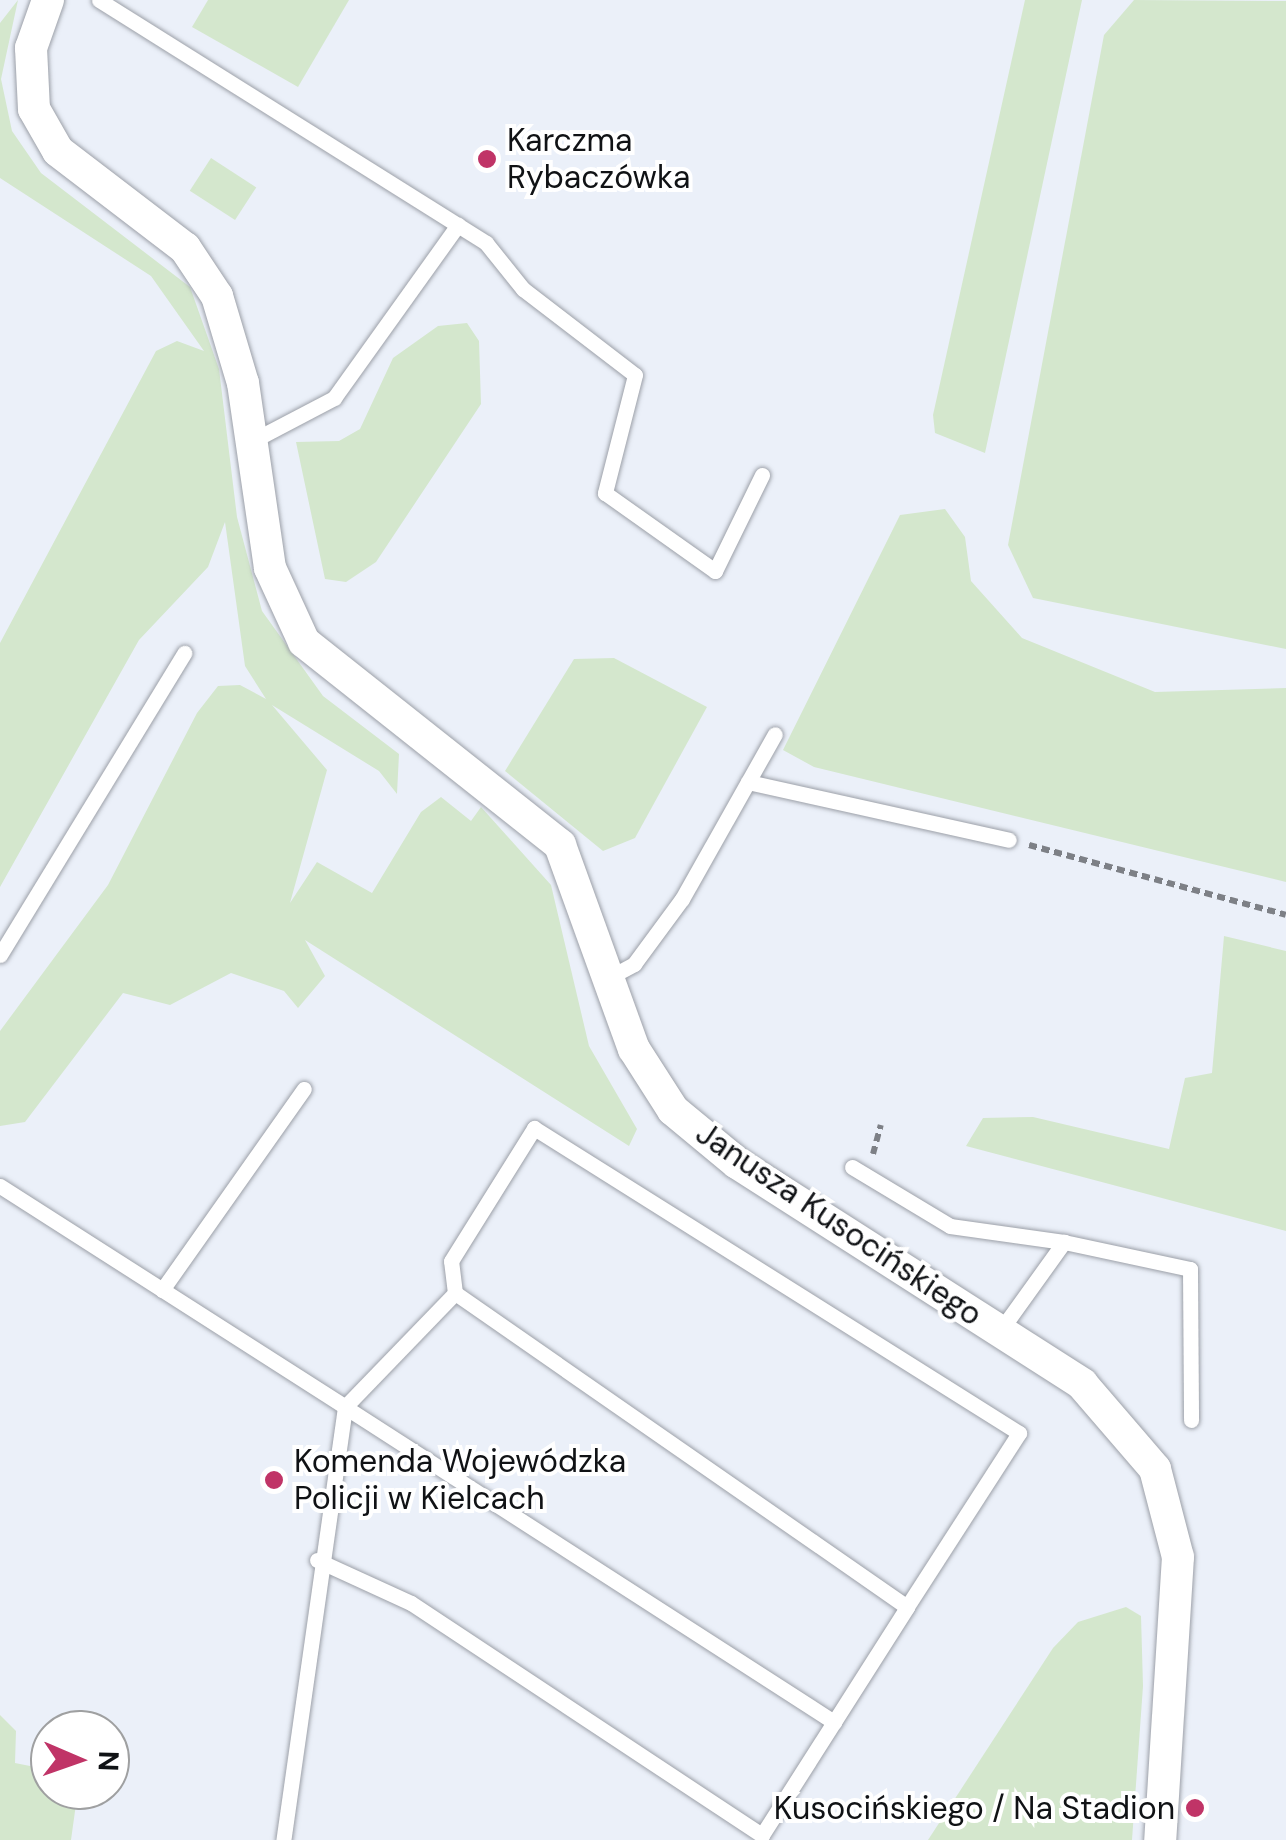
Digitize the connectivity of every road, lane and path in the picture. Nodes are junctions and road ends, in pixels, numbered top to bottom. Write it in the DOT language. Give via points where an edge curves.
graph roads {
  1 [pos="48,0"];
  2 [pos="99,0"];
  3 [pos="458,225"];
  4 [pos="252,441"];
  5 [pos="762,475"];
  6 [pos="184,653"];
  7 [pos="775,734"];
  8 [pos="748,782"];
  9 [pos="1008,840"];
  10 [pos="1286,916"];
  11 [pos="0,954"];
  12 [pos="608,978"];
  13 [pos="304,1089"];
  14 [pos="852,1167"];
  15 [pos="0,1186"];
  16 [pos="1064,1242"];
  17 [pos="162,1290"];
  18 [pos="454,1292"];
  19 [pos="1000,1331"];
  20 [pos="345,1407"];
  21 [pos="1191,1420"];
  22 [pos="317,1560"];
  23 [pos="907,1608"];
  24 [pos="834,1722"];
  25 [pos="284,1840"];
  26 [pos="1160,1840"];
  1 -- 4 [label="street, Janusza Kusocińskiego" via="28,68 42,129 206,276 236,350"];
  2 -- 3 [label="lane"];
  3 -- 4 [label="lane" via="334,398"];
  3 -- 5 [label="lane" via="522,289 635,374 605,493 715,571"];
  4 -- 12 [label="street, Janusza Kusocińskiego" via="270,568 304,642 560,845"];
  6 -- 11 [label="lane"];
  7 -- 8 [label="lane"];
  8 -- 9 [label="lane"];
  8 -- 12 [label="lane" via="682,899 634,964"];
  9 -- 10 [label="path"];
  12 -- 19 [label="street, Janusza Kusocińskiego" via="647,1076 704,1138"];
  13 -- 17 [label="lane"];
  14 -- 16 [label="lane" via="950,1226"];
  15 -- 17 [label="lane"];
  16 -- 19 [label="lane"];
  16 -- 21 [label="lane" via="1190,1270"];
  17 -- 20 [label="lane"];
  18 -- 20 [label="lane"];
  18 -- 23 [label="lane"];
  18 -- 23 [label="lane" via="451,1261 534,1128 1019,1433"];
  19 -- 26 [label="street, Janusza Kusocińskiego" via="1109,1406 1165,1495 1178,1558"];
  20 -- 22 [label="lane"];
  20 -- 24 [label="lane"];
  22 -- 24 [label="lane" via="411,1604 762,1835"];
  22 -- 25 [label="lane"];
  23 -- 24 [label="lane"];
}
